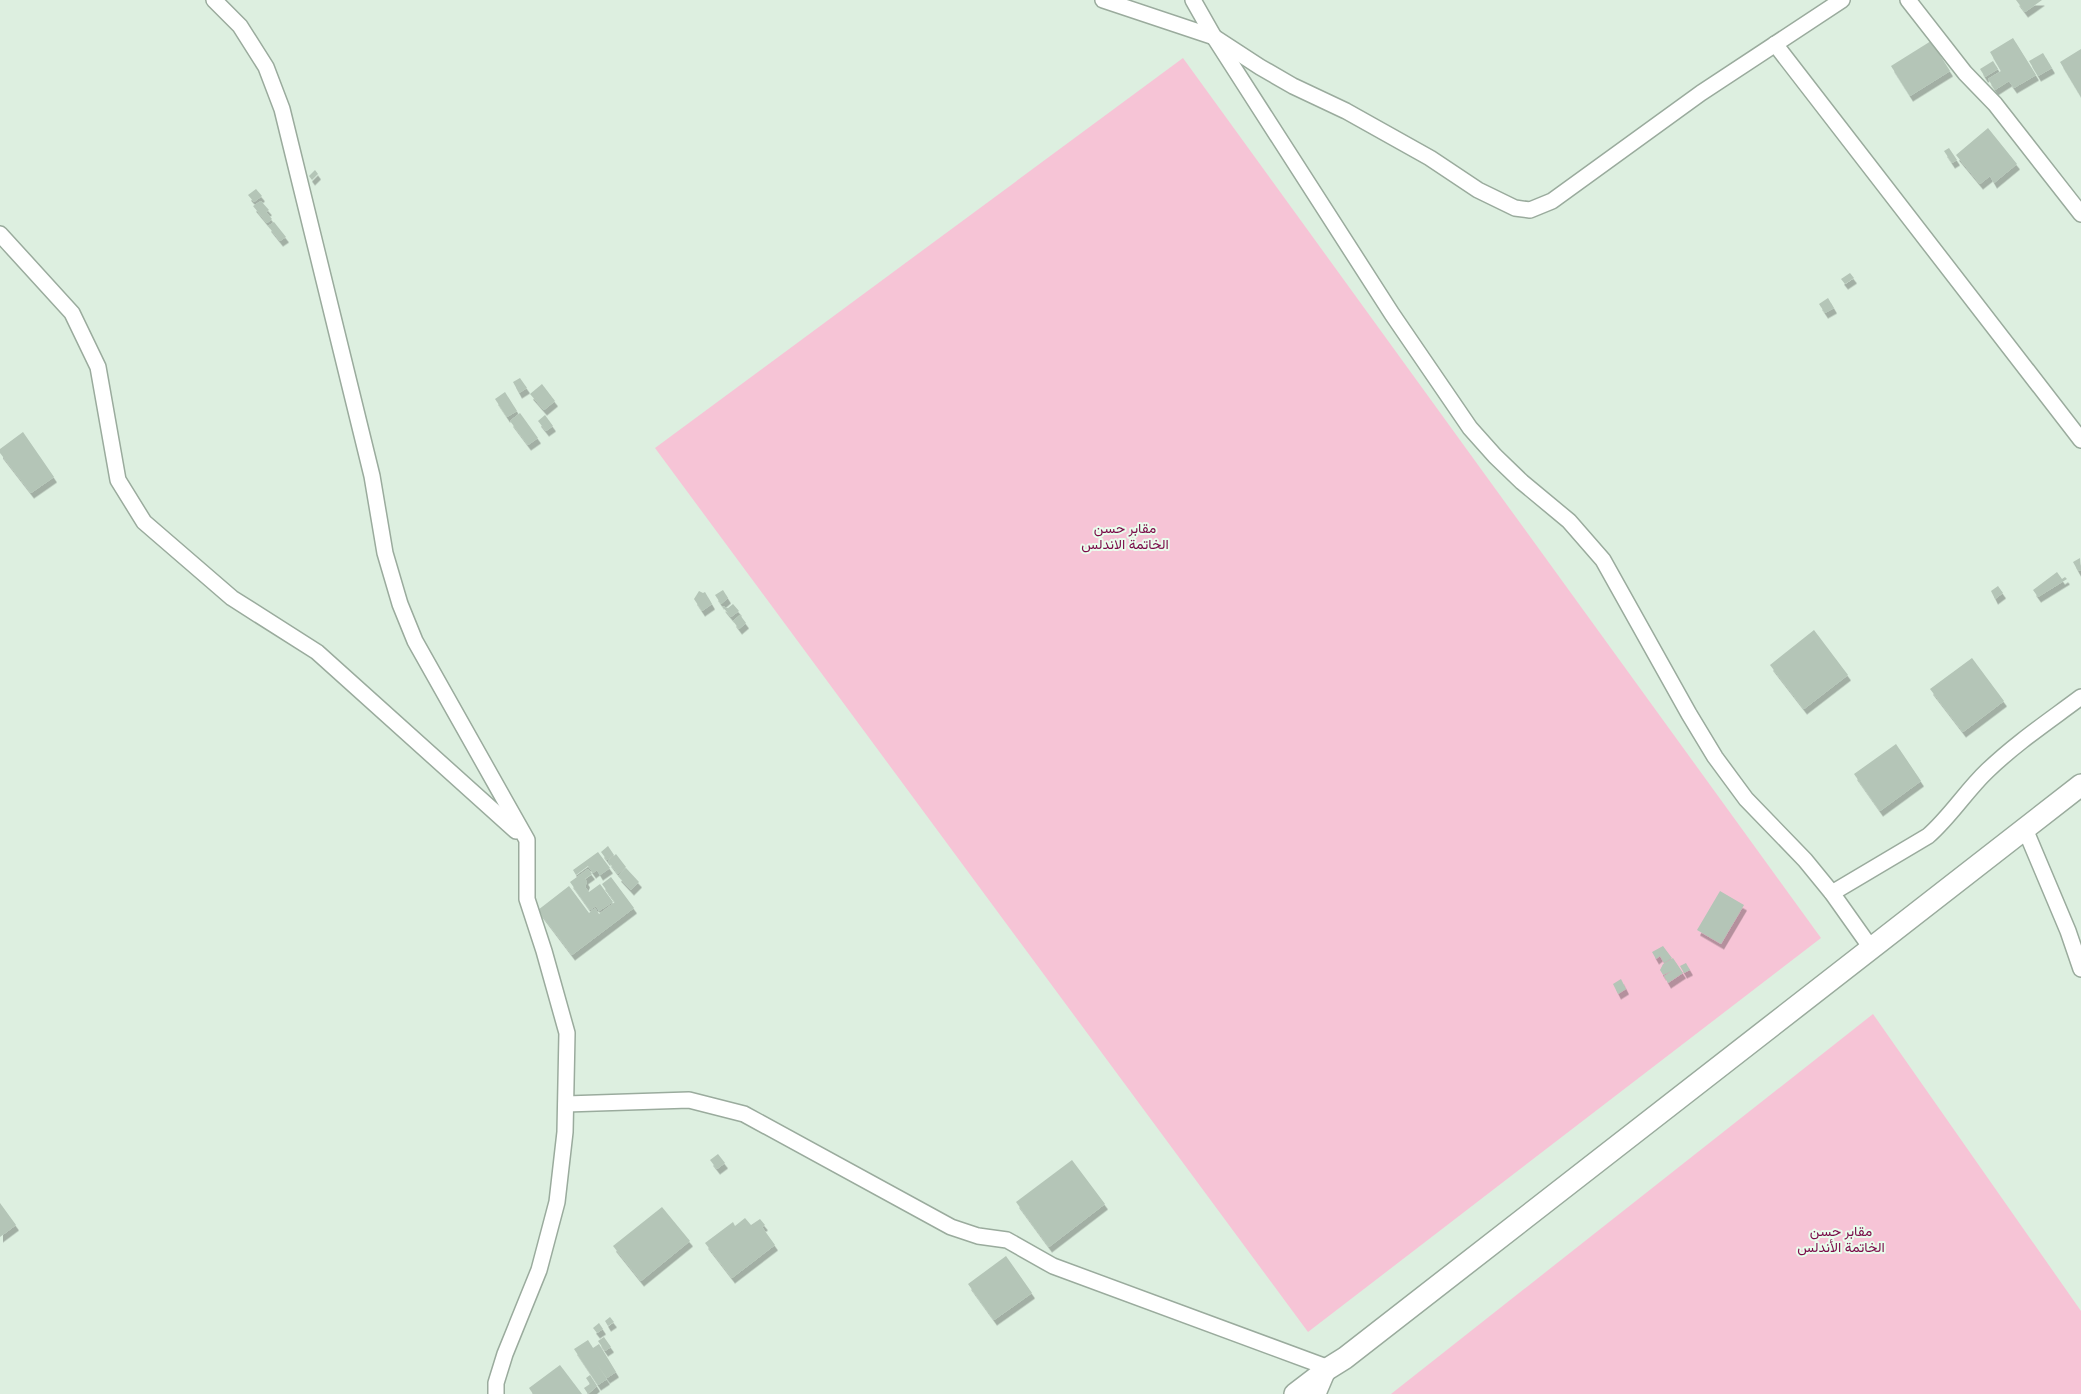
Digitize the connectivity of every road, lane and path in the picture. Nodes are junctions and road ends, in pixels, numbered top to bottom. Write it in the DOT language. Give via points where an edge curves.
graph roads {
  1 [pos="214,0"];
  2 [pos="1103,0"];
  3 [pos="1193,0"];
  4 [pos="1842,0"];
  5 [pos="1908,0"];
  6 [pos="1214,36"];
  7 [pos="1775,44"];
  8 [pos="2081,214"];
  9 [pos="0,234"];
  10 [pos="2081,440"];
  11 [pos="2081,697"];
  12 [pos="2081,785"];
  13 [pos="2025,830"];
  14 [pos="527,840"];
  15 [pos="1832,893"];
  16 [pos="1871,948"];
  17 [pos="2081,969"];
  18 [pos="566,1104"];
  19 [pos="1328,1368"];
  20 [pos="496,1394"];
  21 [pos="1295,1394"];
  22 [pos="1318,1394"];
  1 -- 14 [label="street" via="240,26 266,67 282,109 372,476 385,553 414,642"];
  2 -- 6 [label="street"];
  3 -- 6 [label="street"];
  4 -- 7 [label="street"];
  5 -- 8 [label="street"];
  6 -- 7 [label="street" via="1260,67 1346,110 1478,190 1515,208 1530,210 1552,201 1701,93"];
  6 -- 15 [label="street" via="1392,314 1470,428 1522,482 1569,521 1603,560 1715,757 1746,799"];
  7 -- 10 [label="street"];
  9 -- 14 [label="street" via="72,313 98,368 118,480 144,522 232,598 318,652"];
  11 -- 15 [label="street" via="1987,771 1928,836"];
  12 -- 13 [label="street"];
  13 -- 16 [label="street"];
  13 -- 17 [label="street"];
  14 -- 18 [label="street" via="527,899 567,1033"];
  15 -- 16 [label="street"];
  16 -- 19 [label="street"];
  18 -- 19 [label="street" via="689,1100 744,1114 951,1226 978,1236 1007,1240 1054,1266"];
  18 -- 20 [label="street" via="557,1202 539,1270 505,1354"];
  19 -- 21 [label="street"];
  19 -- 22 [label="street"];
}
